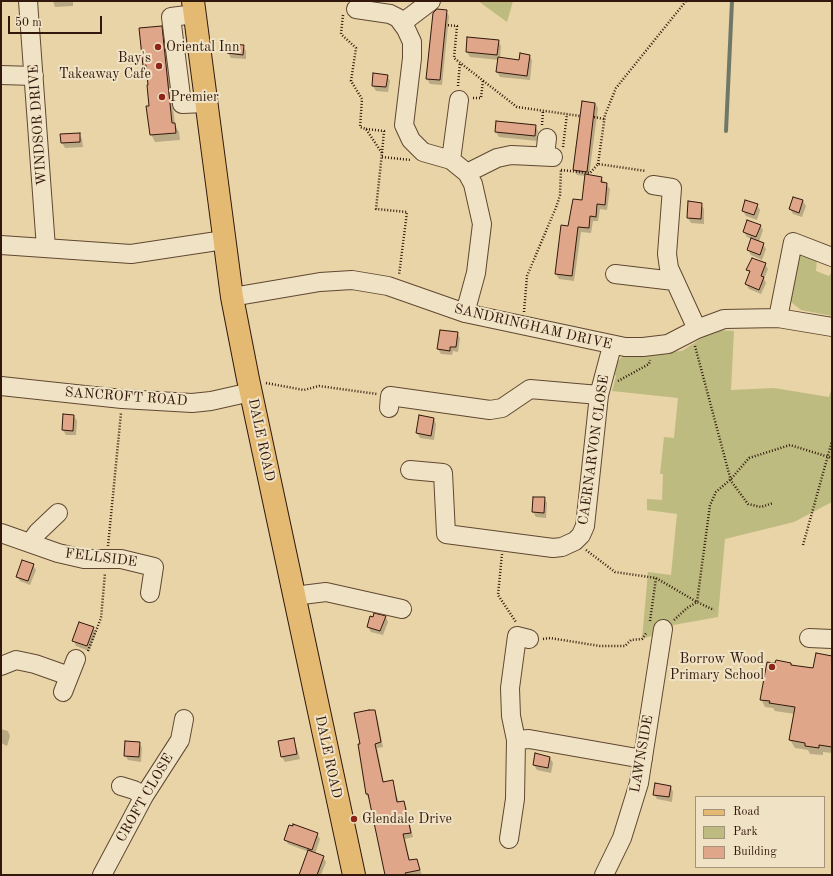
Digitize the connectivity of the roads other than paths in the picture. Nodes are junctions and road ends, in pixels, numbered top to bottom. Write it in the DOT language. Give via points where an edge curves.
graph roads {
  1 [pos="28,1"];
  2 [pos="431,1"];
  3 [pos="194,7"];
  4 [pos="355,7"];
  5 [pos="402,23"];
  6 [pos="1,75"];
  7 [pos="34,76"];
  8 [pos="458,98"];
  9 [pos="548,138"];
  10 [pos="451,160"];
  11 [pos="467,173"];
  12 [pos="652,178"];
  13 [pos="224,240"];
  14 [pos="1,245"];
  15 [pos="46,248"];
  16 [pos="832,256"];
  17 [pos="615,274"];
  18 [pos="674,281"];
  19 [pos="232,296"];
  20 [pos="465,313"];
  21 [pos="778,318"];
  22 [pos="832,327"];
  23 [pos="694,330"];
  24 [pos="612,346"];
  25 [pos="1,386"];
  26 [pos="250,386"];
  27 [pos="599,395"];
  28 [pos="389,402"];
  29 [pos="410,470"];
  30 [pos="58,513"];
  31 [pos="1,533"];
  32 [pos="30,543"];
  33 [pos="150,592"];
  34 [pos="294,596"];
  35 [pos="402,609"];
  36 [pos="654,627"];
  37 [pos="523,637"];
  38 [pos="809,638"];
  39 [pos="832,640"];
  40 [pos="76,659"];
  41 [pos="1,666"];
  42 [pos="184,719"];
  43 [pos="516,740"];
  44 [pos="643,759"];
  45 [pos="121,786"];
  46 [pos="144,796"];
  47 [pos="515,833"];
  48 [pos="102,875"];
  49 [pos="354,875"];
  50 [pos="604,875"];
  1 -- 7 [label="street, WINDSOR DRIVE"];
  2 -- 5 [label="street"];
  3 -- 13 [label="main road, DALE ROAD"];
  4 -- 5 [label="street" via="390,14"];
  5 -- 10 [label="street" via="412,42 404,125 411,140 423,152"];
  6 -- 7 [label="street"];
  7 -- 15 [label="street, WINDSOR DRIVE"];
  8 -- 10 [label="street"];
  9 -- 11 [label="street" via="555,160 511,154 496,158"];
  10 -- 11 [label="street"];
  11 -- 20 [label="street" via="473,184 482,224 476,273"];
  12 -- 18 [label="street" via="672,188 667,254"];
  13 -- 15 [label="street" via="131,254"];
  13 -- 19 [label="main road, DALE ROAD"];
  14 -- 15 [label="street"];
  16 -- 21 [label="street" via="793,242"];
  17 -- 18 [label="street"];
  18 -- 23 [label="street"];
  19 -- 20 [label="street, SANDRINGHAM DRIVE" via="320,282 352,280 398,289"];
  19 -- 26 [label="main road, DALE ROAD"];
  20 -- 24 [label="street, SANDRINGHAM DRIVE"];
  21 -- 22 [label="street, SANDRINGHAM DRIVE"];
  21 -- 23 [label="street, SANDRINGHAM DRIVE" via="724,319"];
  23 -- 24 [label="street, SANDRINGHAM DRIVE" via="668,344 634,348"];
  24 -- 27 [label="street, CAERNARVON CLOSE"];
  25 -- 26 [label="street, SANCROFT ROAD" via="122,399 192,403 211,401"];
  26 -- 34 [label="main road, DALE ROAD"];
  27 -- 28 [label="street" via="530,389 502,408 490,410"];
  27 -- 29 [label="street, CAERNARVON CLOSE" via="585,526 575,541 562,547 446,534 443,473"];
  30 -- 32 [label="street"];
  31 -- 32 [label="street, FELLSIDE"];
  32 -- 33 [label="street, FELLSIDE" via="84,559 121,559 154,567"];
  34 -- 35 [label="street" via="326,592"];
  34 -- 49 [label="main road, DALE ROAD"];
  36 -- 44 [label="street, LAWNSIDE"];
  37 -- 43 [label="street" via="510,701"];
  38 -- 39 [label="street"];
  40 -- 41 [label="street" via="66,684 35,664 16,660"];
  42 -- 46 [label="street, CROFT CLOSE" via="180,740"];
  43 -- 44 [label="street" via="529,739"];
  43 -- 47 [label="street"];
  44 -- 50 [label="street, LAWNSIDE" via="628,821 617,851"];
  45 -- 46 [label="street"];
  46 -- 48 [label="street, CROFT CLOSE"];
}
